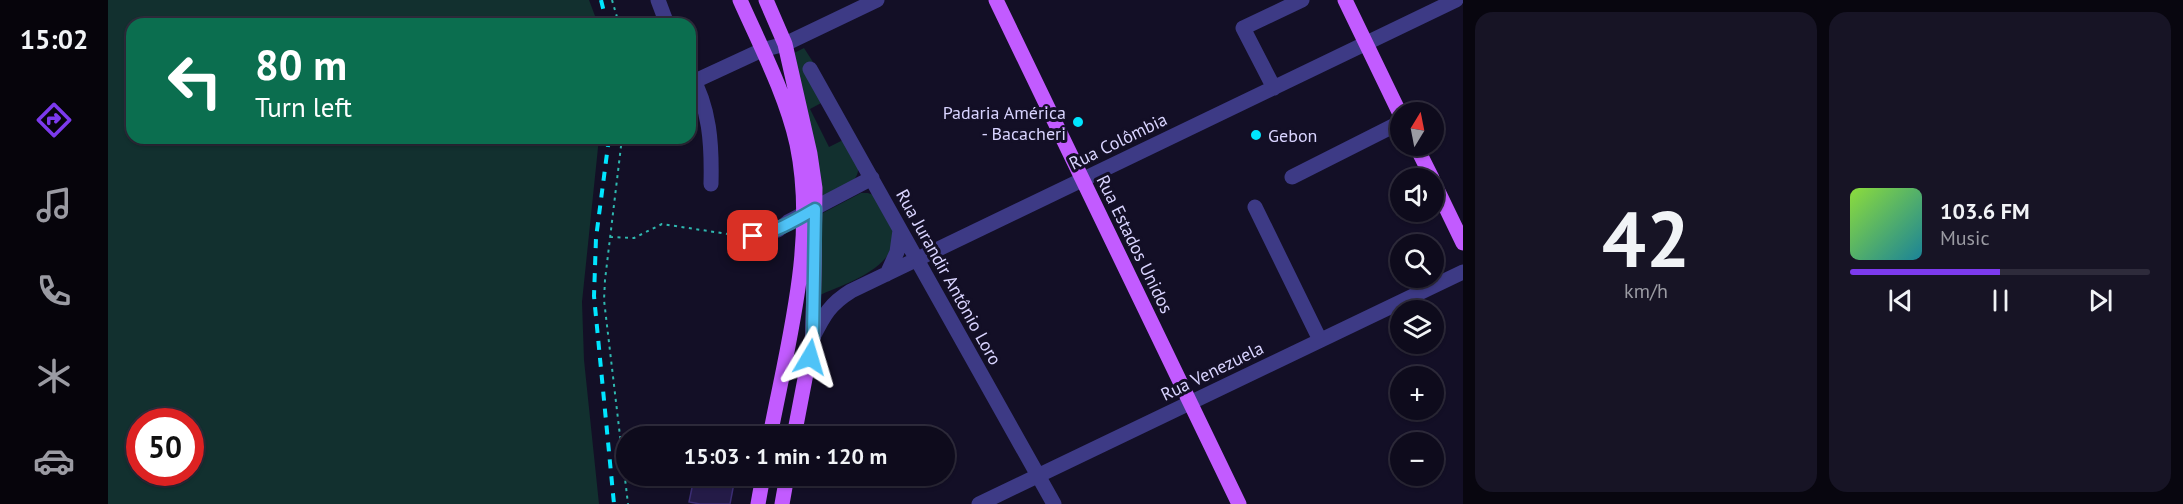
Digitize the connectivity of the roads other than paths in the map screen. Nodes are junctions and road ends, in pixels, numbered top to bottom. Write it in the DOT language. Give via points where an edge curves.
graph roads {
  1 [pos="658,0"];
  2 [pos="740,0"];
  3 [pos="766,0"];
  4 [pos="877,0"];
  5 [pos="996,0"];
  6 [pos="1302,0"];
  7 [pos="1345,0"];
  8 [pos="1456,0"];
  9 [pos="665,18"];
  10 [pos="785,44"];
  11 [pos="1366,44"];
  12 [pos="762,50"];
  13 [pos="810,69"];
  14 [pos="696,75"];
  15 [pos="696,87"];
  16 [pos="1274,88"];
  17 [pos="1394,102"];
  18 [pos="1390,128"];
  19 [pos="1292,177"];
  20 [pos="872,178"];
  21 [pos="1083,180"];
  22 [pos="711,184"];
  23 [pos="1444,204"];
  24 [pos="1255,207"];
  25 [pos="809,213"];
  26 [pos="900,230"];
  27 [pos="753,236"];
  28 [pos="1463,243"];
  29 [pos="917,259"];
  30 [pos="1463,272"];
  31 [pos="887,274"];
  32 [pos="813,337"];
  33 [pos="1320,340"];
  34 [pos="1190,403"];
  35 [pos="772,426"];
  36 [pos="796,426"];
  37 [pos="1038,475"];
  38 [pos="761,486"];
  39 [pos="785,486"];
  40 [pos="995,500"];
  41 [pos="758,504"];
  42 [pos="782,504"];
  43 [pos="979,504"];
  44 [pos="1054,504"];
  45 [pos="1239,504"];
  1 -- 9 [label="street"];
  2 -- 12 [label="main road"];
  3 -- 10 [label="main road"];
  4 -- 10 [label="street"];
  5 -- 21 [label="main road, Rua Estados Unidos"];
  6 -- 16 [label="street" via="1243,28"];
  7 -- 11 [label="main road"];
  8 -- 11 [label="street, Rua Colômbia"];
  10 -- 12 [label="street"];
  10 -- 25 [label="main road" via="810,154"];
  11 -- 16 [label="street, Rua Colômbia"];
  11 -- 17 [label="main road"];
  12 -- 14 [label="street"];
  12 -- 25 [label="main road" via="788,115"];
  13 -- 20 [label="street, Rua Jurandir Antônio Loro"];
  15 -- 22 [label="street" via="707,115"];
  16 -- 21 [label="street, Rua Colômbia"];
  18 -- 19 [label="street"];
  20 -- 25 [label="street"];
  20 -- 26 [label="street, Rua Jurandir Antônio Loro"];
  21 -- 29 [label="street, Rua Colômbia"];
  21 -- 34 [label="main road, Rua Estados Unidos"];
  23 -- 28 [label="main road"];
  24 -- 33 [label="street"];
  25 -- 27 [label="street" via="778,230"];
  25 -- 32 [label="main road"];
  25 -- 35 [label="main road"];
  26 -- 29 [label="street, Rua Jurandir Antônio Loro"];
  26 -- 31 [label="street" via="897,252"];
  29 -- 31 [label="street, Rua Colômbia"];
  29 -- 37 [label="street, Rua Jurandir Antônio Loro"];
  30 -- 33 [label="street, Rua Venezuela"];
  31 -- 32 [label="street, Rua Colômbia" via="832,304"];
  32 -- 36 [label="main road"];
  33 -- 34 [label="street, Rua Venezuela"];
  34 -- 37 [label="street, Rua Venezuela"];
  34 -- 45 [label="main road, Rua Estados Unidos"];
  37 -- 40 [label="street, Rua Venezuela"];
  37 -- 44 [label="street, Rua Jurandir Antônio Loro"];
  38 -- 41 [label="main road"];
  39 -- 42 [label="main road"];
  40 -- 43 [label="street, Rua Venezuela"];
}
